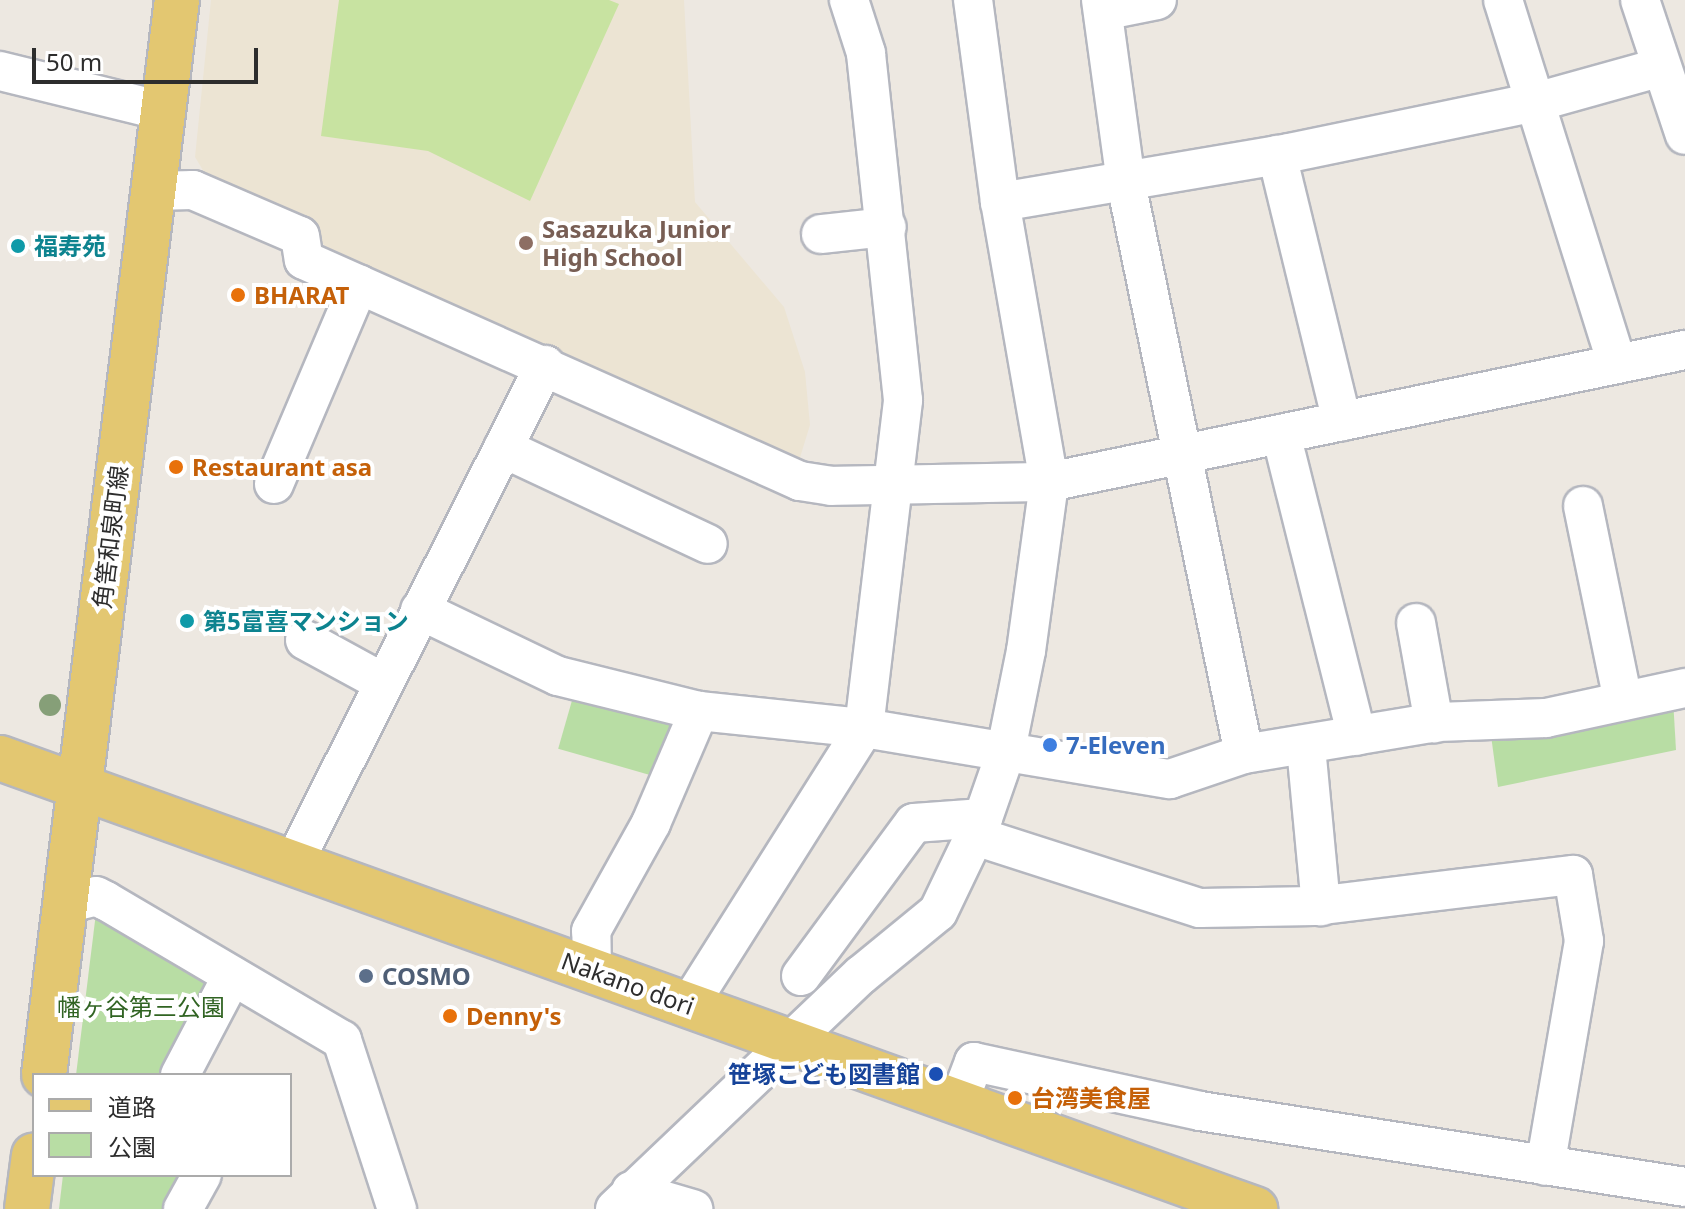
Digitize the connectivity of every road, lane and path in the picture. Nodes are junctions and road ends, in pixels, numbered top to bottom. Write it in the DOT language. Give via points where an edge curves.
graph roads {
  1 [pos="177,0"];
  2 [pos="849,0"];
  3 [pos="973,0"];
  4 [pos="1157,0"];
  5 [pos="1503,0"];
  6 [pos="1641,0"];
  7 [pos="1102,6"];
  8 [pos="1661,67"];
  9 [pos="0,71"];
  10 [pos="1536,102"];
  11 [pos="163,111"];
  12 [pos="1685,135"];
  13 [pos="1277,155"];
  14 [pos="1126,183"];
  15 [pos="153,191"];
  16 [pos="1000,202"];
  17 [pos="887,227"];
  18 [pos="821,234"];
  19 [pos="359,284"];
  20 [pos="1685,350"];
  21 [pos="1617,364"];
  22 [pos="545,365"];
  23 [pos="1342,421"];
  24 [pos="1281,434"];
  25 [pos="503,448"];
  26 [pos="1180,455"];
  27 [pos="1049,482"];
  28 [pos="274,484"];
  29 [pos="893,485"];
  30 [pos="1583,506"];
  31 [pos="708,544"];
  32 [pos="420,610"];
  33 [pos="1416,623"];
  34 [pos="305,640"];
  35 [pos="382,682"];
  36 [pos="1685,688"];
  37 [pos="1623,701"];
  38 [pos="699,711"];
  39 [pos="1434,723"];
  40 [pos="864,728"];
  41 [pos="1357,736"];
  42 [pos="1306,747"];
  43 [pos="1244,754"];
  44 [pos="1005,755"];
  45 [pos="0,758"];
  46 [pos="79,787"];
  47 [pos="978,827"];
  48 [pos="294,862"];
  49 [pos="65,904"];
  50 [pos="1321,906"];
  51 [pos="844,921"];
  52 [pos="592,970"];
  53 [pos="861,975"];
  54 [pos="232,976"];
  55 [pos="801,976"];
  56 [pos="689,1005"];
  57 [pos="791,1043"];
  58 [pos="44,1073"];
  59 [pos="181,1073"];
  60 [pos="958,1104"];
  61 [pos="1545,1166"];
  62 [pos="32,1170"];
  63 [pos="201,1177"];
  64 [pos="1685,1187"];
  65 [pos="623,1200"];
  66 [pos="1239,1206"];
  67 [pos="27,1209"];
  68 [pos="183,1209"];
  69 [pos="397,1209"];
  70 [pos="693,1209"];
  1 -- 11 [label="main road, 角筈和泉町線"];
  2 -- 17 [label="street" via="866,53"];
  3 -- 16 [label="street"];
  4 -- 7 [label="street"];
  5 -- 10 [label="street"];
  6 -- 8 [label="street"];
  7 -- 14 [label="street"];
  8 -- 10 [label="street"];
  8 -- 12 [label="street"];
  9 -- 11 [label="street"];
  10 -- 13 [label="street"];
  10 -- 21 [label="street"];
  11 -- 15 [label="main road, 角筈和泉町線"];
  13 -- 14 [label="street"];
  13 -- 23 [label="street"];
  14 -- 16 [label="street"];
  14 -- 26 [label="street"];
  15 -- 19 [label="street" via="193,190 300,236 304,260"];
  15 -- 46 [label="main road, 角筈和泉町線"];
  16 -- 27 [label="street"];
  17 -- 18 [label="street"];
  17 -- 29 [label="street" via="903,400"];
  19 -- 22 [label="street"];
  19 -- 28 [label="street"];
  20 -- 21 [label="street"];
  21 -- 23 [label="street"];
  22 -- 25 [label="street"];
  22 -- 29 [label="street" via="800,481"];
  23 -- 24 [label="street"];
  24 -- 26 [label="street"];
  24 -- 41 [label="street"];
  25 -- 31 [label="street"];
  25 -- 32 [label="street"];
  26 -- 27 [label="street"];
  26 -- 43 [label="street"];
  27 -- 29 [label="street"];
  27 -- 44 [label="street" via="1026,651"];
  29 -- 40 [label="street"];
  30 -- 37 [label="street"];
  32 -- 35 [label="street"];
  32 -- 38 [label="street" via="558,676"];
  33 -- 39 [label="street"];
  34 -- 35 [label="street"];
  35 -- 48 [label="street"];
  36 -- 37 [label="street"];
  37 -- 39 [label="street" via="1546,718"];
  38 -- 40 [label="street"];
  38 -- 52 [label="street" via="651,823 591,931"];
  39 -- 41 [label="street"];
  40 -- 44 [label="street"];
  40 -- 56 [label="street"];
  41 -- 42 [label="street"];
  42 -- 43 [label="street"];
  42 -- 50 [label="street"];
  43 -- 44 [label="street" via="1170,779"];
  44 -- 47 [label="street"];
  45 -- 46 [label="main road, Nakano dori"];
  46 -- 48 [label="main road, Nakano dori"];
  46 -- 49 [label="main road, 角筈和泉町線"];
  47 -- 50 [label="street" via="1200,908"];
  47 -- 51 [label="street" via="914,823"];
  47 -- 53 [label="street" via="938,912"];
  48 -- 52 [label="main road, Nakano dori"];
  49 -- 54 [label="street" via="96,896"];
  49 -- 58 [label="main road, 角筈和泉町線"];
  50 -- 61 [label="street" via="1573,875 1584,941"];
  51 -- 53 [label="street"];
  51 -- 55 [label="street"];
  52 -- 56 [label="main road, Nakano dori"];
  53 -- 57 [label="street"];
  54 -- 59 [label="street"];
  54 -- 69 [label="street" via="342,1040"];
  56 -- 57 [label="main road, Nakano dori"];
  57 -- 60 [label="main road, Nakano dori"];
  57 -- 65 [label="street"];
  60 -- 61 [label="street" via="974,1062 1200,1111"];
  60 -- 66 [label="main road, Nakano dori"];
  61 -- 64 [label="street"];
  62 -- 67 [label="main road"];
  63 -- 68 [label="street"];
  65 -- 70 [label="street"];
}
